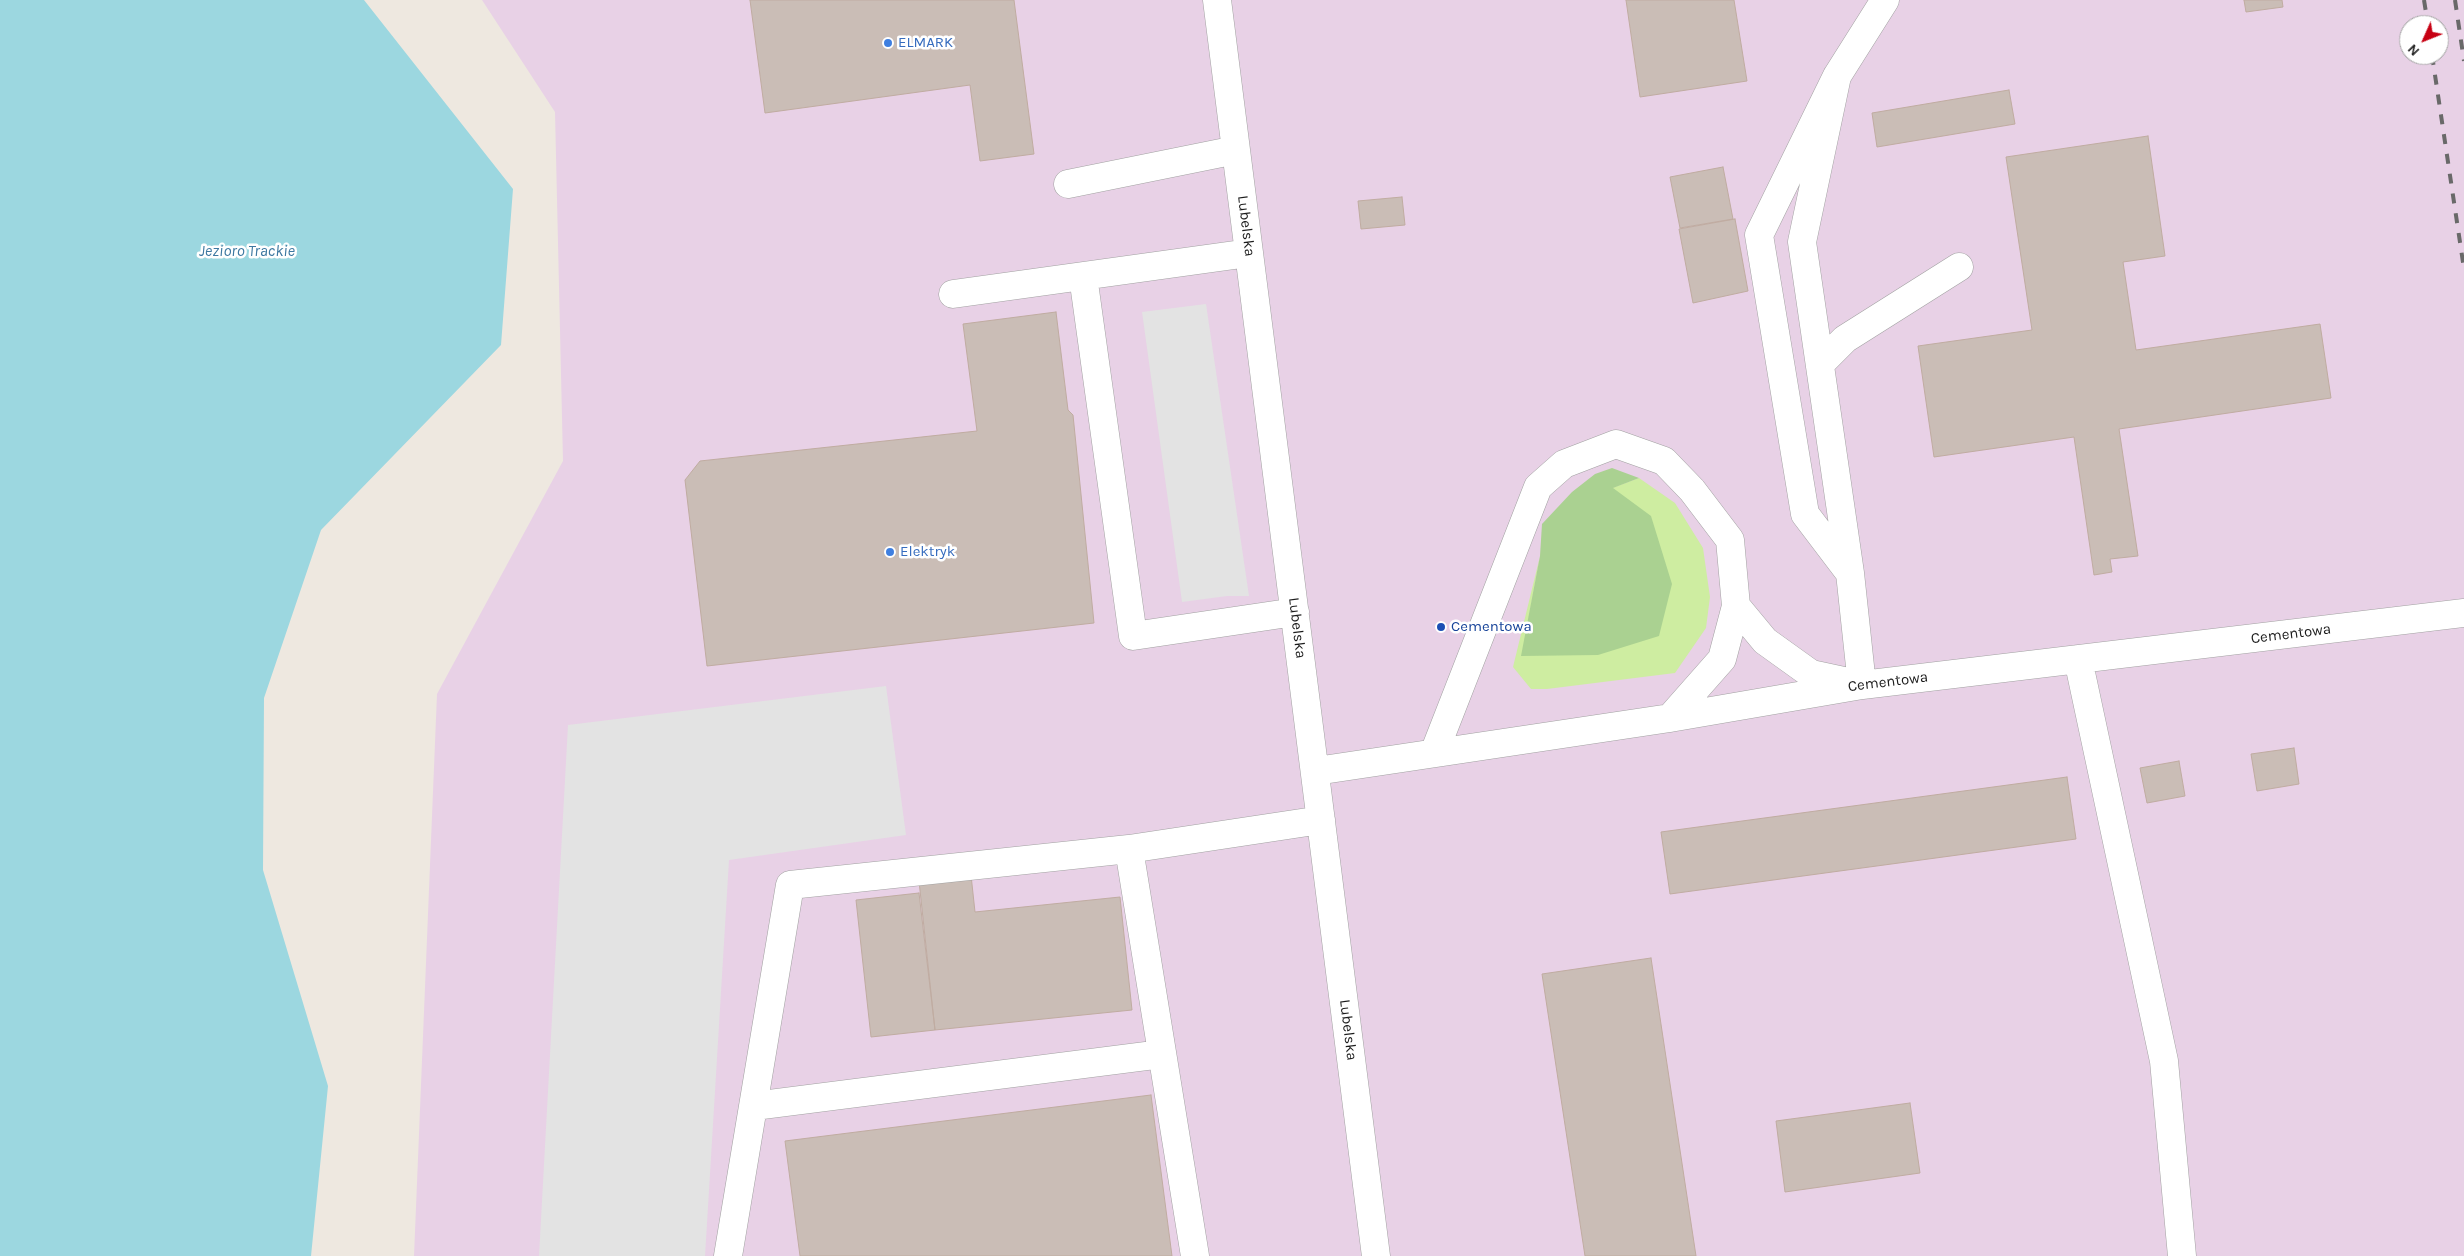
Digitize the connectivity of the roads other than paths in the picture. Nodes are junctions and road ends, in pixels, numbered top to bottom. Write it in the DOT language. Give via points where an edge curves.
graph roads {
  1 [pos="1217,0"];
  2 [pos="1885,0"];
  3 [pos="1837,76"];
  4 [pos="1236,150"];
  5 [pos="1068,184"];
  6 [pos="1249,253"];
  7 [pos="1958,267"];
  8 [pos="1082,276"];
  9 [pos="953,294"];
  10 [pos="1820,364"];
  11 [pos="1850,573"];
  12 [pos="1736,606"];
  13 [pos="1295,612"];
  14 [pos="2464,613"];
  15 [pos="2078,659"];
  16 [pos="1862,685"];
  17 [pos="1670,718"];
  18 [pos="1434,753"];
  19 [pos="1316,771"];
  20 [pos="1322,820"];
  21 [pos="1129,849"];
  22 [pos="1162,1054"];
  23 [pos="754,1106"];
  24 [pos="728,1256"];
  25 [pos="1195,1256"];
  26 [pos="1376,1256"];
  27 [pos="2182,1256"];
  1 -- 4 [label="street, Lubelska"];
  2 -- 3 [label="street"];
  3 -- 10 [label="street" via="1802,242"];
  3 -- 11 [label="street" via="1759,235 1805,514"];
  4 -- 5 [label="street"];
  4 -- 6 [label="street, Lubelska"];
  6 -- 8 [label="street"];
  6 -- 13 [label="street, Lubelska"];
  7 -- 10 [label="street" via="1844,339"];
  8 -- 9 [label="street"];
  8 -- 13 [label="street" via="1133,636"];
  10 -- 11 [label="street"];
  11 -- 16 [label="street"];
  12 -- 16 [label="street" via="1765,641 1812,674"];
  12 -- 17 [label="street" via="1722,659"];
  12 -- 18 [label="street" via="1730,540 1692,490 1664,460 1616,444 1564,464 1538,487"];
  13 -- 19 [label="street, Lubelska"];
  14 -- 15 [label="street, Cementowa"];
  15 -- 16 [label="street, Cementowa"];
  15 -- 27 [label="street" via="2164,1061"];
  16 -- 17 [label="street, Cementowa"];
  17 -- 18 [label="street, Cementowa"];
  18 -- 19 [label="street, Cementowa"];
  19 -- 20 [label="street, Lubelska"];
  20 -- 21 [label="street"];
  20 -- 26 [label="street, Lubelska"];
  21 -- 22 [label="street"];
  21 -- 23 [label="street" via="790,885"];
  22 -- 23 [label="street"];
  22 -- 25 [label="street"];
  23 -- 24 [label="street"];
}
